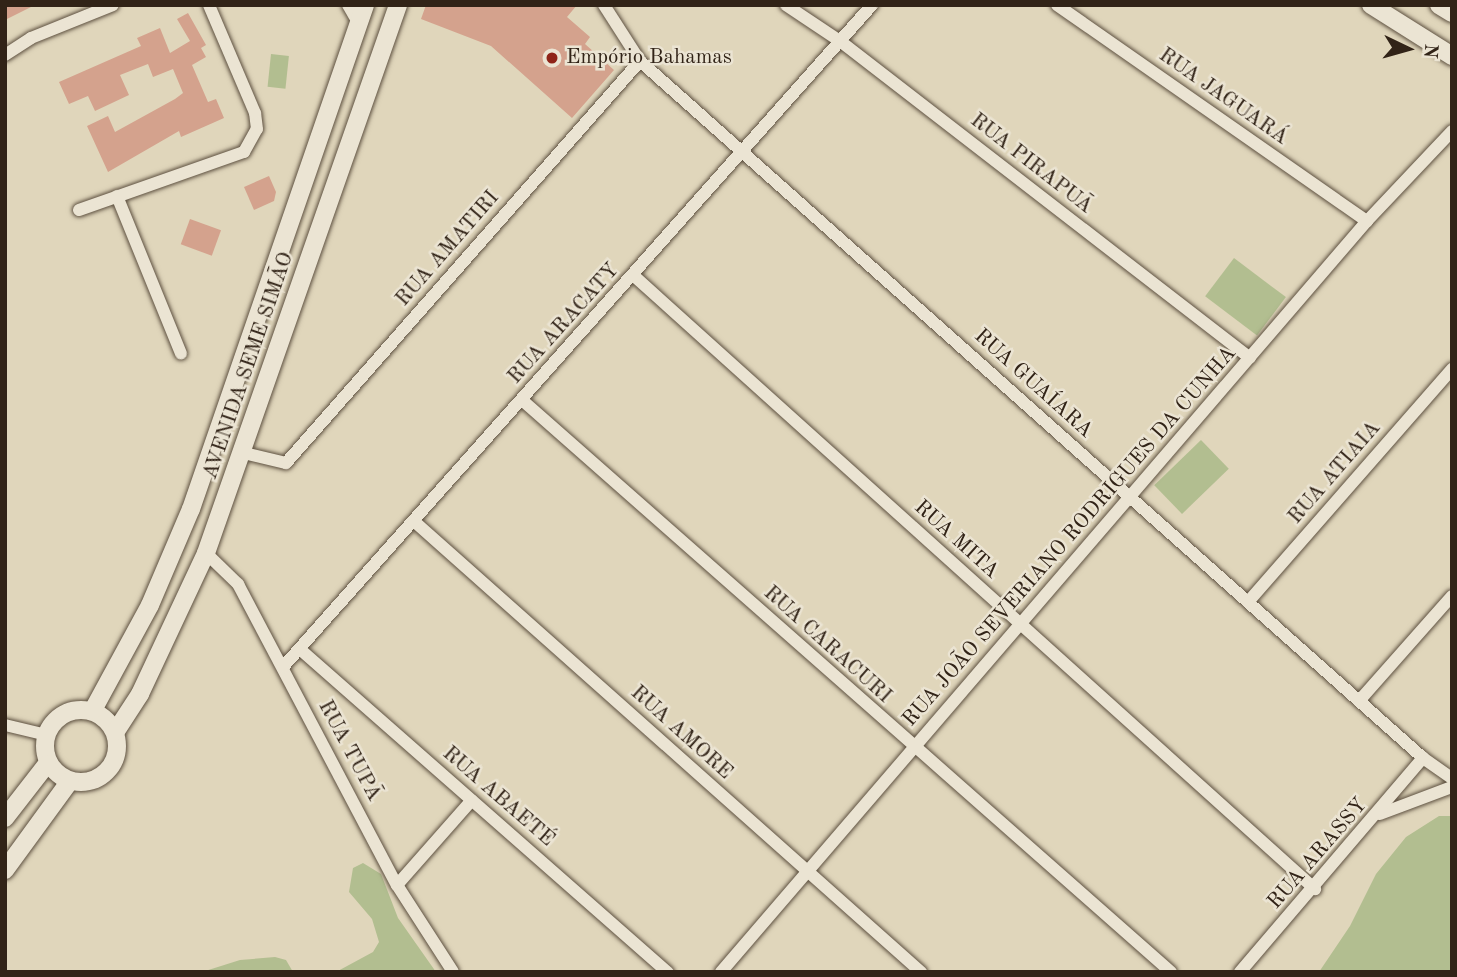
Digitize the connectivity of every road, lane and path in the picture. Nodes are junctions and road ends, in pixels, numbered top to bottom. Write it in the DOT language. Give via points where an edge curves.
graph roads {
  1 [pos="113,5"];
  2 [pos="209,5"];
  3 [pos="221,5"];
  4 [pos="348,5"];
  5 [pos="365,5"];
  6 [pos="398,5"];
  7 [pos="604,5"];
  8 [pos="786,5"];
  9 [pos="872,5"];
  10 [pos="1057,5"];
  11 [pos="1371,5"];
  12 [pos="1439,5"];
  13 [pos="1452,13"];
  14 [pos="215,18"];
  15 [pos="359,24"];
  16 [pos="840,41"];
  17 [pos="5,55"];
  18 [pos="1452,56"];
  19 [pos="639,61"];
  20 [pos="1452,131"];
  21 [pos="741,150"];
  22 [pos="312,165"];
  23 [pos="117,196"];
  24 [pos="79,210"];
  25 [pos="325,215"];
  26 [pos="1367,221"];
  27 [pos="633,275"];
  28 [pos="181,354"];
  29 [pos="1250,358"];
  30 [pos="1452,369"];
  31 [pos="522,400"];
  32 [pos="244,453"];
  33 [pos="1131,498"];
  34 [pos="416,523"];
  35 [pos="206,553"];
  36 [pos="1452,596"];
  37 [pos="1248,602"];
  38 [pos="1023,626"];
  39 [pos="302,651"];
  40 [pos="283,667"];
  41 [pos="1359,701"];
  42 [pos="93,710"];
  43 [pos="5,725"];
  44 [pos="116,731"];
  45 [pos="47,735"];
  46 [pos="914,748"];
  47 [pos="1423,758"];
  48 [pos="47,764"];
  49 [pos="1452,778"];
  50 [pos="70,781"];
  51 [pos="1452,787"];
  52 [pos="472,800"];
  53 [pos="1378,815"];
  54 [pos="5,818"];
  55 [pos="5,870"];
  56 [pos="808,871"];
  57 [pos="397,885"];
  58 [pos="1315,889"];
  59 [pos="453,972"];
  60 [pos="668,972"];
  61 [pos="721,972"];
  62 [pos="921,972"];
  63 [pos="1171,972"];
  64 [pos="1240,972"];
  1 -- 17 [label="street" via="31,38"];
  2 -- 14 [label="street"];
  3 -- 14 [label="street"];
  4 -- 15 [label="street"];
  5 -- 15 [label="main road, AVENIDA SEME SIMÃO"];
  6 -- 25 [label="main road, AVENIDA SEME SIMÃO"];
  7 -- 19 [label="street, RUA GUAÍARA"];
  8 -- 16 [label="street, RUA PIRAPUÃ"];
  9 -- 16 [label="street, RUA ARACATY"];
  10 -- 26 [label="street, RUA JAGUARÁ"];
  11 -- 18 [label="main road"];
  12 -- 13 [label="main road"];
  14 -- 23 [label="street" via="255,113 257,129 244,152"];
  15 -- 22 [label="main road, AVENIDA SEME SIMÃO"];
  16 -- 21 [label="street, RUA ARACATY"];
  16 -- 29 [label="street, RUA PIRAPUÃ"];
  19 -- 21 [label="street, RUA GUAÍARA"];
  19 -- 32 [label="street, RUA AMATIRI" via="286,463"];
  20 -- 26 [label="street, RUA JOÃO SEVERIANO RODRIGUES DA CUNHA"];
  21 -- 27 [label="street, RUA ARACATY"];
  21 -- 33 [label="street, RUA GUAÍARA"];
  22 -- 25 [label="main road" via="309,206"];
  22 -- 42 [label="main road, AVENIDA SEME SIMÃO" via="191,509 150,606"];
  23 -- 24 [label="street"];
  23 -- 28 [label="street"];
  25 -- 32 [label="main road, AVENIDA SEME SIMÃO"];
  26 -- 29 [label="street, RUA JOÃO SEVERIANO RODRIGUES DA CUNHA"];
  27 -- 31 [label="street, RUA ARACATY"];
  27 -- 38 [label="street, RUA MITA"];
  29 -- 33 [label="street, RUA JOÃO SEVERIANO RODRIGUES DA CUNHA"];
  30 -- 37 [label="street, RUA ATIAIA"];
  31 -- 34 [label="street, RUA ARACATY"];
  31 -- 46 [label="street, RUA CARACURI"];
  32 -- 35 [label="main road, AVENIDA SEME SIMÃO"];
  33 -- 37 [label="street, RUA GUAÍARA"];
  33 -- 38 [label="street, RUA JOÃO SEVERIANO RODRIGUES DA CUNHA"];
  34 -- 39 [label="street, RUA ARACATY"];
  34 -- 56 [label="street, RUA AMORE"];
  35 -- 40 [label="street, RUA TUPÃ" via="238,584"];
  35 -- 44 [label="main road, AVENIDA SEME SIMÃO" via="140,694"];
  36 -- 41 [label="street"];
  37 -- 41 [label="street, RUA GUAÍARA"];
  38 -- 46 [label="street, RUA JOÃO SEVERIANO RODRIGUES DA CUNHA"];
  38 -- 58 [label="street, RUA MITA"];
  39 -- 40 [label="street, RUA ARACATY"];
  39 -- 52 [label="street, RUA ABAETÉ"];
  40 -- 57 [label="street, RUA TUPÃ"];
  41 -- 47 [label="street, RUA GUAÍARA"];
  42 -- 44 [label="main road"];
  42 -- 45 [label="main road" via="68,714"];
  43 -- 45 [label="street"];
  44 -- 50 [label="main road" via="113,761 89,782"];
  45 -- 48 [label="main road"];
  46 -- 56 [label="street, RUA JOÃO SEVERIANO RODRIGUES DA CUNHA"];
  46 -- 63 [label="street, RUA CARACURI"];
  47 -- 49 [label="street, RUA GUAÍARA"];
  47 -- 53 [label="street, RUA ARASSY"];
  48 -- 50 [label="main road"];
  48 -- 54 [label="main road"];
  50 -- 55 [label="main road"];
  51 -- 53 [label="street"];
  52 -- 57 [label="street"];
  52 -- 60 [label="street, RUA ABAETÉ"];
  53 -- 58 [label="street, RUA ARASSY"];
  56 -- 61 [label="street, RUA JOÃO SEVERIANO RODRIGUES DA CUNHA"];
  56 -- 62 [label="street, RUA AMORE"];
  57 -- 59 [label="street, RUA TUPÃ"];
  58 -- 64 [label="street, RUA ARASSY"];
}
